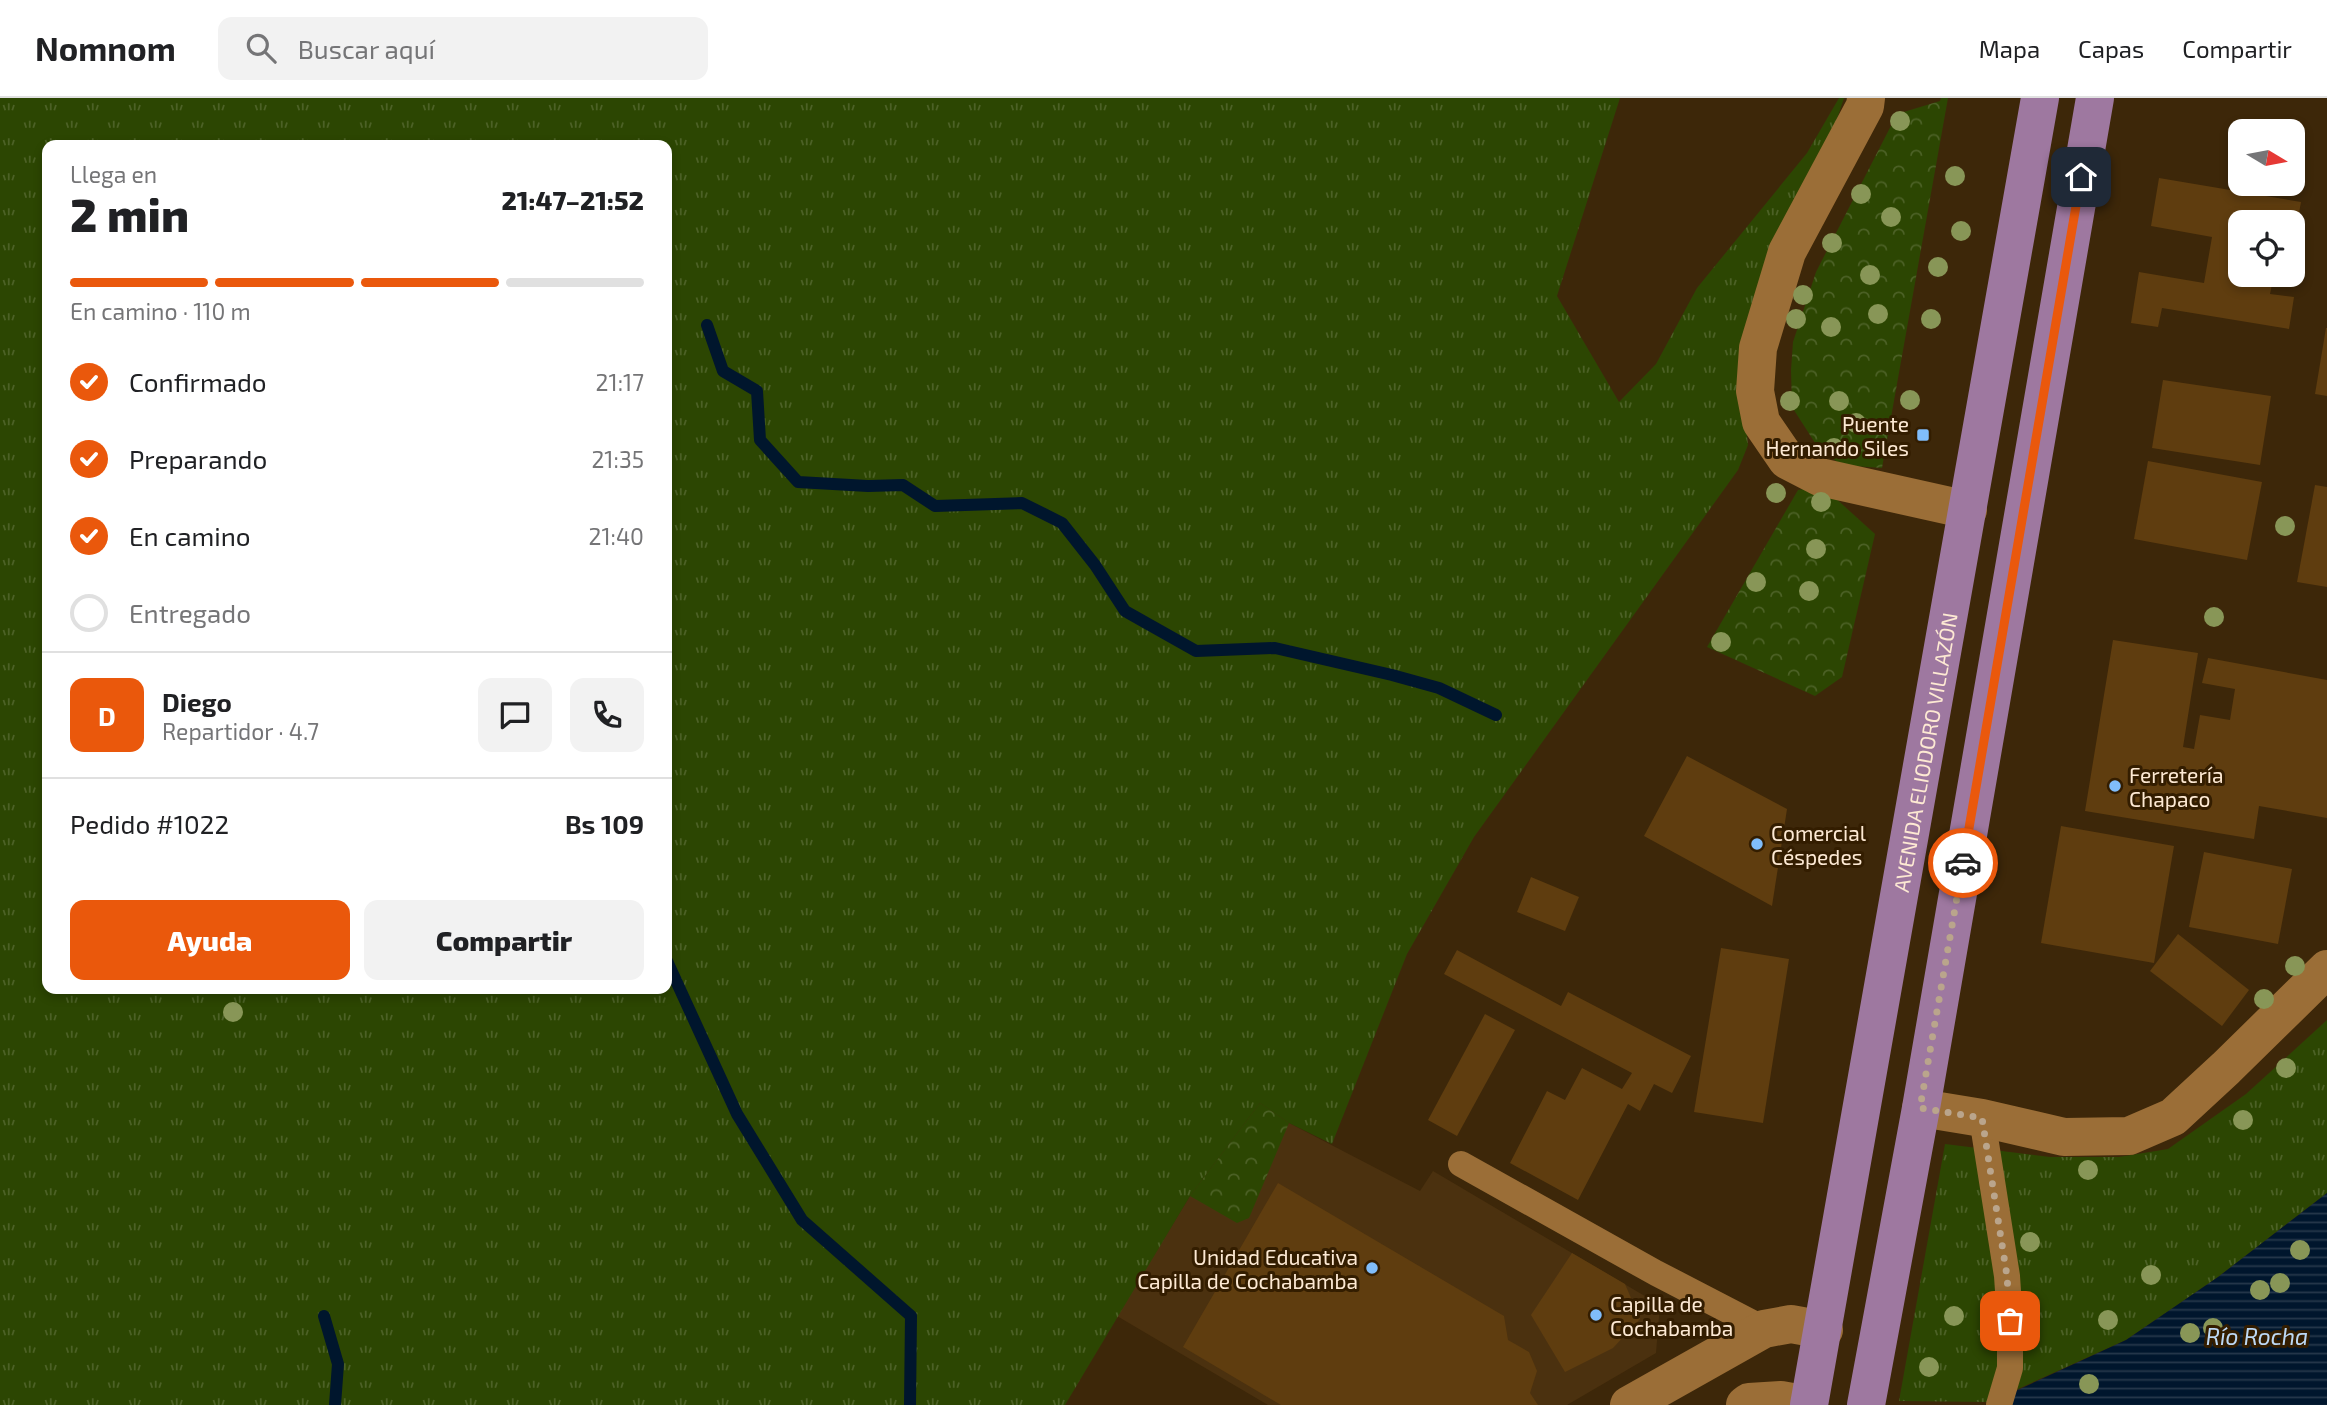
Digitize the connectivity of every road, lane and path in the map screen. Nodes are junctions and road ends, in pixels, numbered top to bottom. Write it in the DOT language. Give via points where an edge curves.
graph roads {
  1 [pos="1866,98"];
  2 [pos="2040,98"];
  3 [pos="2095,98"];
  4 [pos="1968,510"];
  5 [pos="2327,969"];
  6 [pos="1920,1108"];
  7 [pos="1982,1118"];
  8 [pos="1461,1164"];
  9 [pos="1764,1329"];
  10 [pos="1824,1330"];
  11 [pos="1629,1405"];
  12 [pos="1745,1405"];
  13 [pos="1809,1405"];
  14 [pos="1866,1405"];
  15 [pos="1999,1405"];
  1 -- 4 [label="street" via="1787,252 1758,348 1755,391 1761,422 1787,460 1820,477"];
  2 -- 4 [label="highway, AVENIDA ELIODORO VILLAZÓN"];
  3 -- 6 [label="highway"];
  4 -- 10 [label="highway, AVENIDA ELIODORO VILLAZÓN"];
  5 -- 7 [label="street" via="2173,1117 2129,1136 2064,1137"];
  6 -- 7 [label="street"];
  6 -- 14 [label="highway"];
  7 -- 15 [label="lane" via="2010,1321 2010,1368"];
  8 -- 9 [label="lane"];
  9 -- 10 [label="street" via="1791,1324"];
  9 -- 11 [label="street"];
  10 -- 13 [label="highway, AVENIDA ELIODORO VILLAZÓN"];
  12 -- 13 [label="street" via="1782,1400"];
}
